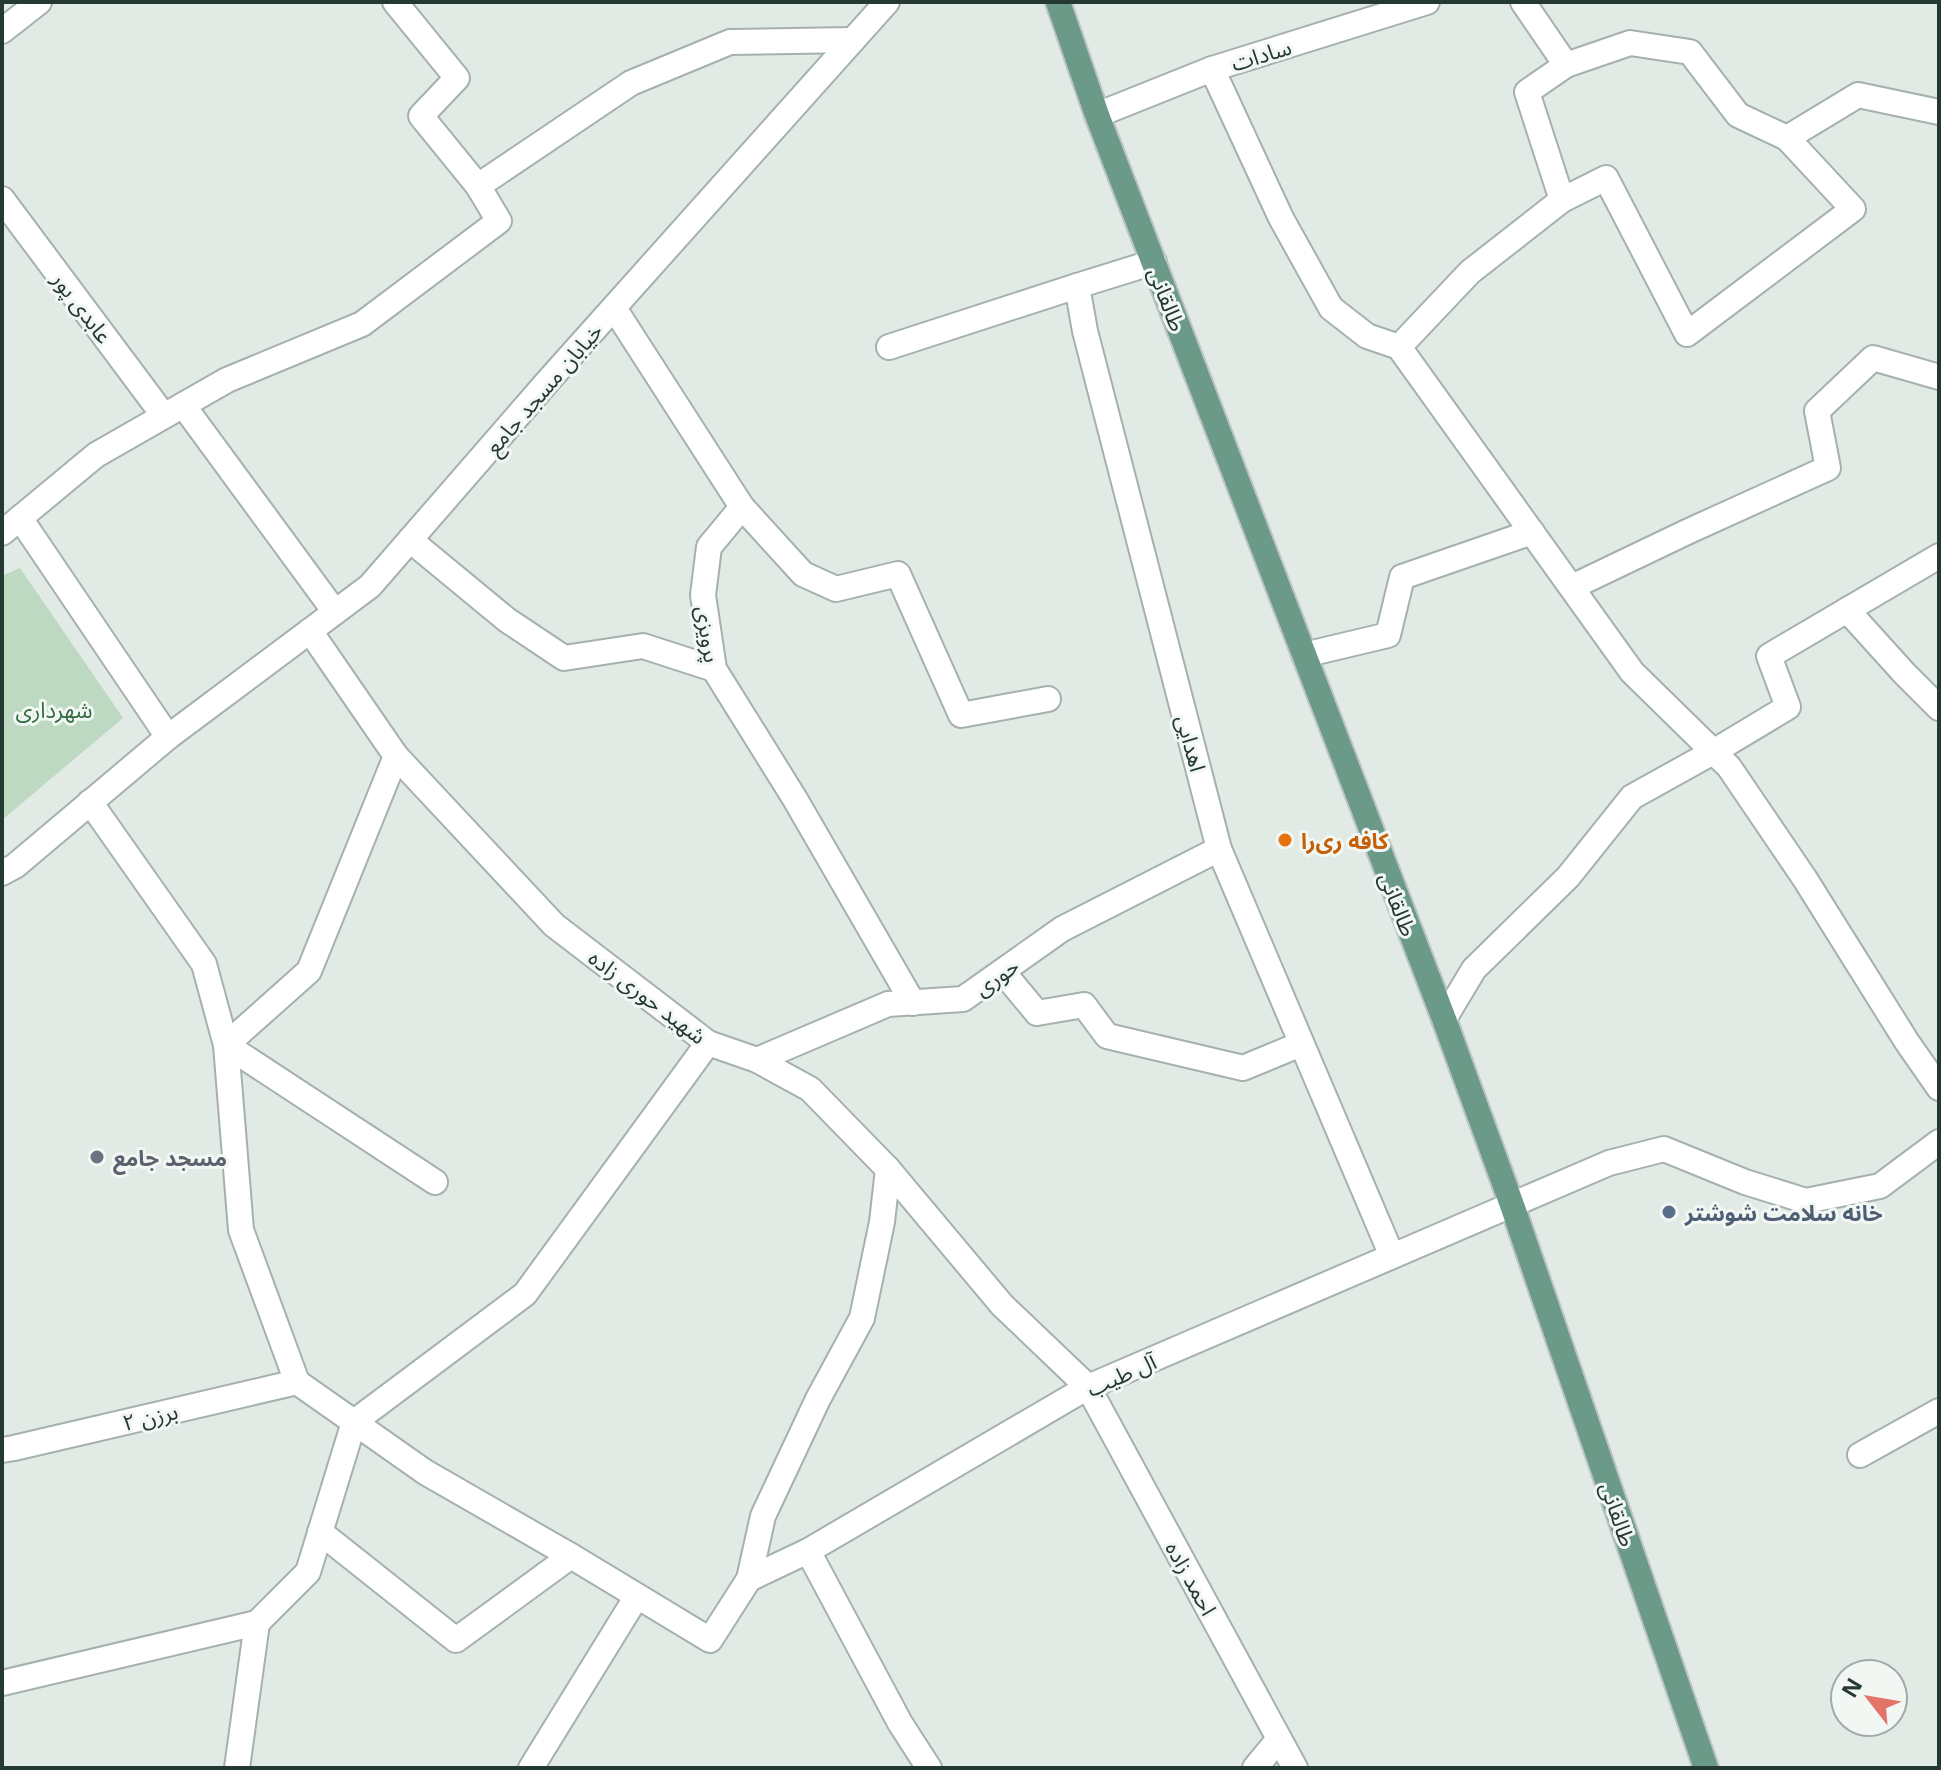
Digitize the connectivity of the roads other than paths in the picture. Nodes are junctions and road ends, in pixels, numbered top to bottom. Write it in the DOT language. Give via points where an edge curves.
graph roads {
  1 [pos="39,2"];
  2 [pos="395,2"];
  3 [pos="887,2"];
  4 [pos="1058,2"];
  5 [pos="1427,2"];
  6 [pos="1523,2"];
  7 [pos="2,31"];
  8 [pos="853,40"];
  9 [pos="1566,65"];
  10 [pos="1212,69"];
  11 [pos="1939,112"];
  12 [pos="1097,115"];
  13 [pos="1787,138"];
  14 [pos="478,186"];
  15 [pos="2,199"];
  16 [pos="1562,200"];
  17 [pos="1154,262"];
  18 [pos="1077,286"];
  19 [pos="614,308"];
  20 [pos="889,347"];
  21 [pos="1399,347"];
  22 [pos="1939,377"];
  23 [pos="173,410"];
  24 [pos="742,507"];
  25 [pos="11,526"];
  26 [pos="1532,532"];
  27 [pos="410,540"];
  28 [pos="1939,556"];
  29 [pos="1572,587"];
  30 [pos="1847,610"];
  31 [pos="335,612"];
  32 [pos="310,631"];
  33 [pos="1304,655"];
  34 [pos="714,669"];
  35 [pos="1048,699"];
  36 [pos="1939,708"];
  37 [pos="168,737"];
  38 [pos="1713,752"];
  39 [pos="396,756"];
  40 [pos="90,802"];
  41 [pos="1219,849"];
  42 [pos="2,873"];
  43 [pos="1003,972"];
  44 [pos="913,1003"];
  45 [pos="1444,1019"];
  46 [pos="708,1043"];
  47 [pos="1301,1044"];
  48 [pos="226,1045"];
  49 [pos="757,1060"];
  50 [pos="1939,1088"];
  51 [pos="1939,1142"];
  52 [pos="888,1169"];
  53 [pos="435,1182"];
  54 [pos="1512,1205"];
  55 [pos="1392,1256"];
  56 [pos="297,1382"];
  57 [pos="1088,1387"];
  58 [pos="1939,1411"];
  59 [pos="354,1422"];
  60 [pos="2,1450"];
  61 [pos="1860,1455"];
  62 [pos="320,1532"];
  63 [pos="808,1551"];
  64 [pos="571,1556"];
  65 [pos="749,1579"];
  66 [pos="637,1596"];
  67 [pos="257,1623"];
  68 [pos="2,1683"];
  69 [pos="1279,1739"];
  70 [pos="237,1768"];
  71 [pos="531,1768"];
  72 [pos="929,1768"];
  73 [pos="1255,1768"];
  74 [pos="1295,1768"];
  75 [pos="1706,1768"];
  1 -- 7 [label="street"];
  2 -- 14 [label="street" via="457,78 421,116"];
  3 -- 8 [label="street, خیابان مسجد جامع"];
  4 -- 12 [label="main road, طالقانی"];
  5 -- 10 [label="street, سادات"];
  6 -- 9 [label="street"];
  8 -- 14 [label="street" via="730,42 631,83"];
  8 -- 19 [label="street, خیابان مسجد جامع"];
  9 -- 13 [label="street" via="1630,43 1690,52 1738,115"];
  9 -- 16 [label="street" via="1527,92"];
  10 -- 12 [label="street, سادات"];
  10 -- 21 [label="street" via="1281,218 1331,308 1367,336"];
  11 -- 13 [label="street" via="1858,95"];
  12 -- 17 [label="main road, طالقانی"];
  13 -- 16 [label="street" via="1853,209 1687,334 1606,178"];
  14 -- 23 [label="street" via="499,221 362,324 227,380"];
  15 -- 23 [label="street, عابدی پور"];
  16 -- 21 [label="street" via="1470,272"];
  17 -- 18 [label="street"];
  17 -- 33 [label="main road, طالقانی"];
  18 -- 20 [label="street"];
  18 -- 41 [label="street, اهدایی"];
  19 -- 24 [label="street"];
  19 -- 27 [label="street, خیابان مسجد جامع"];
  21 -- 26 [label="street"];
  22 -- 29 [label="street" via="1873,358 1817,411 1828,468"];
  23 -- 25 [label="street" via="96,455"];
  23 -- 31 [label="street, عابدی پور"];
  24 -- 34 [label="street, پرویزی" via="709,547 703,595"];
  24 -- 35 [label="street" via="803,574 836,589 898,574 961,715"];
  25 -- 37 [label="street"];
  26 -- 29 [label="street"];
  26 -- 33 [label="street" via="1402,577 1388,635"];
  27 -- 31 [label="street, خیابان مسجد جامع" via="370,586"];
  27 -- 34 [label="street" via="507,620 564,658 643,646"];
  28 -- 30 [label="street"];
  29 -- 38 [label="street" via="1632,672"];
  30 -- 36 [label="street"];
  30 -- 38 [label="street" via="1769,656 1788,707"];
  31 -- 32 [label="street, خیابان مسجد جامع"];
  32 -- 37 [label="street, خیابان مسجد جامع"];
  32 -- 39 [label="street, شهید حوری زاده"];
  33 -- 45 [label="main road, طالقانی"];
  34 -- 44 [label="street, پرویزی"];
  37 -- 40 [label="street"];
  38 -- 45 [label="street" via="1632,797 1568,877 1474,969"];
  38 -- 50 [label="street" via="1729,767 1805,879"];
  39 -- 46 [label="street, شهید حوری زاده" via="554,925"];
  39 -- 48 [label="street" via="309,971"];
  40 -- 42 [label="street"];
  40 -- 48 [label="street" via="204,964"];
  41 -- 43 [label="street, حوری" via="1062,929"];
  41 -- 47 [label="street, اهدایی"];
  43 -- 44 [label="street, حوری" via="963,999"];
  43 -- 47 [label="street" via="1037,1013 1084,1005 1107,1036 1243,1068"];
  44 -- 49 [label="street, حوری" via="888,1004"];
  45 -- 54 [label="main road, طالقانی"];
  46 -- 49 [label="street, شهید حوری زاده"];
  46 -- 59 [label="street" via="525,1294"];
  47 -- 55 [label="street, اهدایی"];
  48 -- 53 [label="street"];
  48 -- 56 [label="street" via="241,1230"];
  49 -- 52 [label="street, شهید حوری زاده" via="810,1089"];
  51 -- 54 [label="street, آل طیب" via="1880,1186 1806,1201 1664,1149 1609,1163"];
  52 -- 57 [label="street, شهید حوری زاده" via="1002,1305"];
  52 -- 65 [label="street" via="862,1318 763,1516"];
  54 -- 55 [label="street, آل طیب"];
  54 -- 75 [label="main road, طالقانی"];
  55 -- 57 [label="street, آل طیب"];
  56 -- 59 [label="street"];
  56 -- 60 [label="street, برزن ۲"];
  57 -- 63 [label="street, آل طیب"];
  57 -- 69 [label="street, احمد زاده"];
  58 -- 61 [label="street"];
  59 -- 62 [label="street"];
  59 -- 64 [label="street" via="425,1472"];
  62 -- 64 [label="street" via="456,1640"];
  62 -- 67 [label="street" via="308,1572"];
  63 -- 65 [label="street, آل طیب"];
  63 -- 72 [label="street"];
  64 -- 66 [label="street"];
  65 -- 66 [label="street" via="710,1640"];
  66 -- 71 [label="street"];
  67 -- 68 [label="street"];
  67 -- 70 [label="street"];
  69 -- 73 [label="street"];
  69 -- 74 [label="street, احمد زاده"];
}
